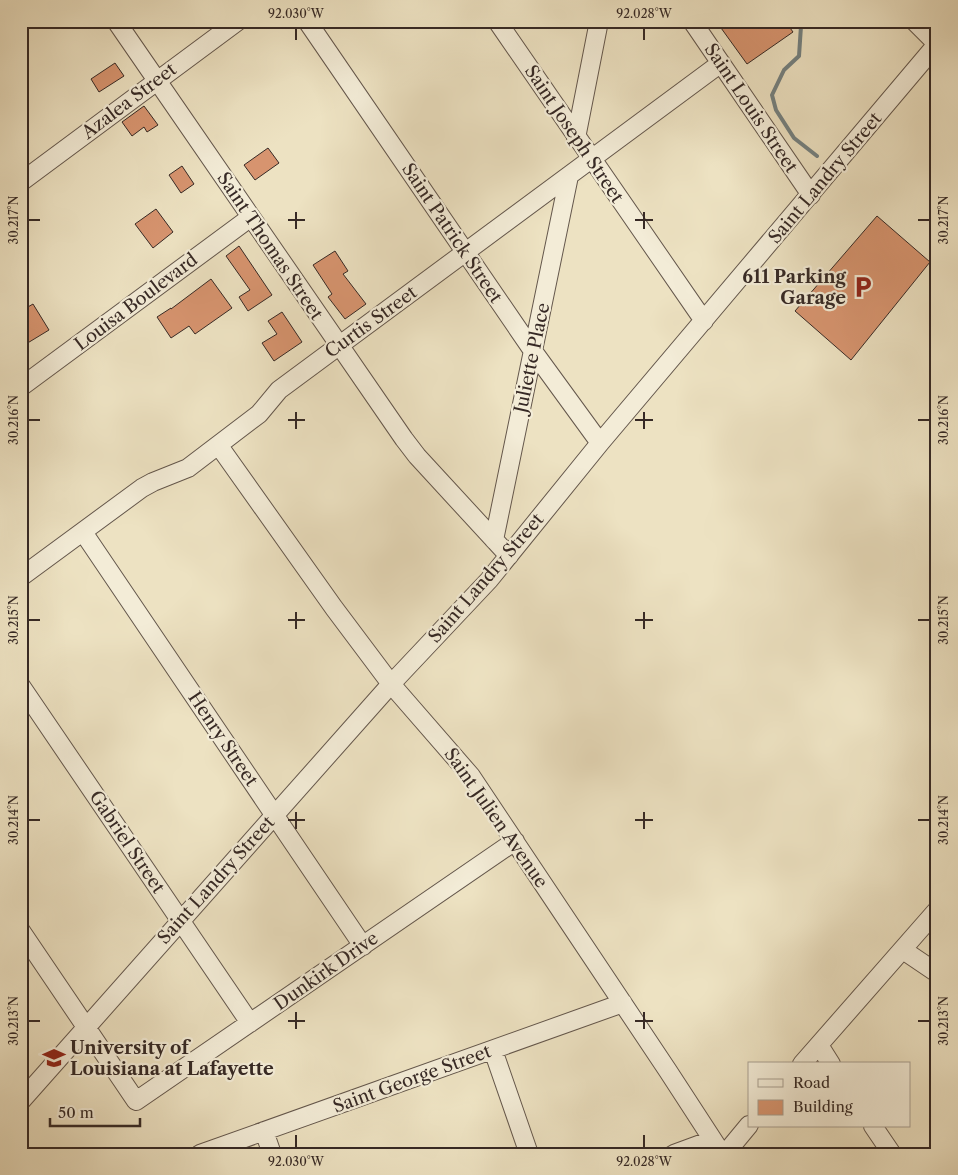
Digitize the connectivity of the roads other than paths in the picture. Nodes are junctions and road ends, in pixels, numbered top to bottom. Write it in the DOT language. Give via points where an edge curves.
graph roads {
  1 [pos="116,21"];
  2 [pos="238,21"];
  3 [pos="307,21"];
  4 [pos="497,21"];
  5 [pos="599,21"];
  6 [pos="692,21"];
  7 [pos="914,21"];
  8 [pos="937,44"];
  9 [pos="721,63"];
  10 [pos="157,80"];
  11 [pos="576,138"];
  12 [pos="591,158"];
  13 [pos="569,176"];
  14 [pos="21,182"];
  15 [pos="811,195"];
  16 [pos="251,217"];
  17 [pos="465,252"];
  18 [pos="704,321"];
  19 [pos="338,345"];
  20 [pos="533,351"];
  21 [pos="21,387"];
  22 [pos="600,443"];
  23 [pos="219,446"];
  24 [pos="83,532"];
  25 [pos="494,540"];
  26 [pos="509,556"];
  27 [pos="21,577"];
  28 [pos="391,684"];
  29 [pos="21,686"];
  30 [pos="274,816"];
  31 [pos="515,841"];
  32 [pos="937,910"];
  33 [pos="180,920"];
  34 [pos="21,931"];
  35 [pos="363,946"];
  36 [pos="903,950"];
  37 [pos="937,973"];
  38 [pos="622,1003"];
  39 [pos="250,1023"];
  40 [pos="87,1027"];
  41 [pos="819,1045"];
  42 [pos="493,1050"];
  43 [pos="804,1062"];
  44 [pos="830,1062"];
  45 [pos="21,1101"];
  46 [pos="748,1126"];
  47 [pos="874,1128"];
  48 [pos="264,1131"];
  49 [pos="720,1149"];
  50 [pos="200,1154"];
  51 [pos="272,1154"];
  52 [pos="529,1154"];
  53 [pos="674,1154"];
  54 [pos="892,1154"];
  1 -- 10 [label="street, Saint Thomas Street"];
  2 -- 10 [label="street, Azalea Street"];
  3 -- 17 [label="street, Saint Patrick Street"];
  4 -- 11 [label="street, Saint Joseph Street"];
  5 -- 11 [label="street"];
  6 -- 9 [label="street, Saint Louis Street"];
  7 -- 8 [label="street"];
  8 -- 15 [label="street, Saint Landry Street"];
  9 -- 12 [label="street, Curtis Street"];
  9 -- 15 [label="street, Saint Louis Street"];
  10 -- 14 [label="street, Azalea Street"];
  10 -- 16 [label="street, Saint Thomas Street"];
  11 -- 12 [label="street, Saint Joseph Street"];
  12 -- 13 [label="street, Curtis Street"];
  12 -- 18 [label="street, Saint Joseph Street"];
  13 -- 17 [label="street, Curtis Street"];
  13 -- 20 [label="street, Juliette Place"];
  15 -- 18 [label="street, Saint Landry Street"];
  16 -- 19 [label="street, Saint Thomas Street"];
  16 -- 21 [label="street, Louisa Boulevard"];
  17 -- 19 [label="street, Curtis Street"];
  17 -- 20 [label="street, Saint Patrick Street"];
  18 -- 22 [label="street, Saint Landry Street"];
  19 -- 23 [label="street, Curtis Street" via="279,390 259,414"];
  19 -- 25 [label="street, Saint Thomas Street" via="413,450"];
  20 -- 22 [label="street, Saint Patrick Street"];
  20 -- 25 [label="street, Juliette Place"];
  22 -- 26 [label="street, Saint Landry Street"];
  23 -- 24 [label="street, Curtis Street" via="188,468 142,488"];
  23 -- 28 [label="street, Saint Julien Avenue"];
  24 -- 27 [label="street, Curtis Street"];
  24 -- 30 [label="street, Henry Street"];
  25 -- 26 [label="street, Saint Thomas Street"];
  26 -- 28 [label="street, Saint Landry Street"];
  28 -- 30 [label="street, Saint Landry Street"];
  28 -- 31 [label="street, Saint Julien Avenue" via="471,776"];
  29 -- 33 [label="street, Gabriel Street"];
  30 -- 33 [label="street, Saint Landry Street"];
  30 -- 35 [label="street, Henry Street"];
  31 -- 35 [label="street, Dunkirk Drive"];
  31 -- 38 [label="street, Saint Julien Avenue"];
  32 -- 36 [label="street"];
  33 -- 39 [label="street, Gabriel Street"];
  33 -- 40 [label="street, Saint Landry Street"];
  34 -- 40 [label="street"];
  35 -- 39 [label="street, Dunkirk Drive"];
  36 -- 37 [label="street"];
  36 -- 41 [label="street"];
  38 -- 42 [label="street, Saint George Street"];
  38 -- 49 [label="street, Saint Julien Avenue"];
  39 -- 40 [label="street, Dunkirk Drive" via="136,1100"];
  40 -- 45 [label="street, Saint Landry Street"];
  41 -- 43 [label="street"];
  41 -- 44 [label="street"];
  42 -- 48 [label="street, Saint George Street"];
  42 -- 52 [label="street"];
  46 -- 49 [label="street"];
  47 -- 54 [label="street"];
  48 -- 50 [label="street, Saint George Street"];
  48 -- 51 [label="street"];
  49 -- 53 [label="street"];
}
